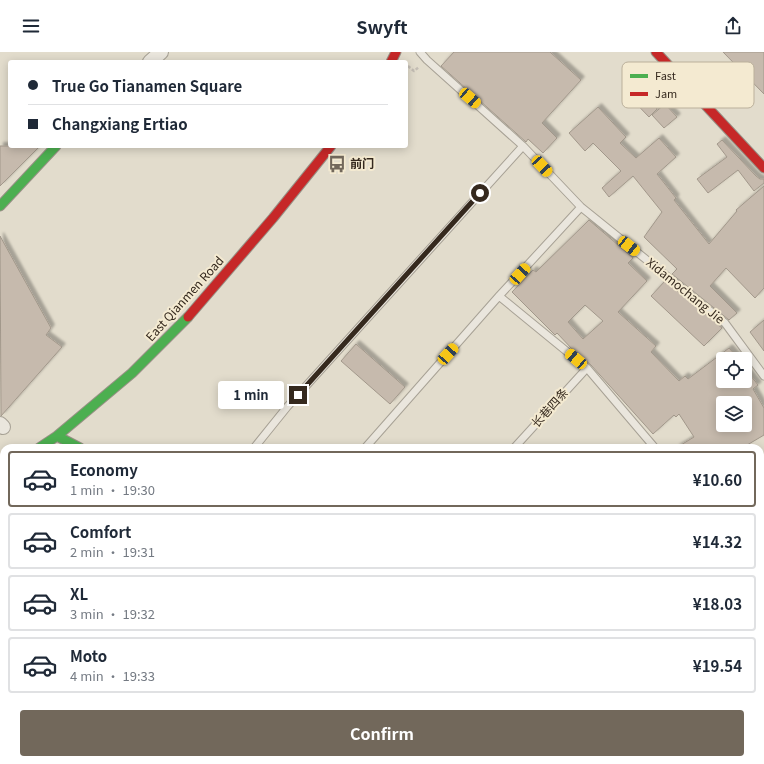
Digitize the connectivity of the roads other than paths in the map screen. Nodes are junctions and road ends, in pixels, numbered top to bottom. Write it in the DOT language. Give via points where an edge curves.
graph roads {
  1 [pos="161,52"];
  2 [pos="420,52"];
  3 [pos="656,52"];
  4 [pos="152,60"];
  5 [pos="665,62"];
  6 [pos="708,108"];
  7 [pos="524,146"];
  8 [pos="54,148"];
  9 [pos="329,148"];
  10 [pos="764,168"];
  11 [pos="0,206"];
  12 [pos="581,207"];
  13 [pos="500,296"];
  14 [pos="587,368"];
  15 [pos="764,376"];
  16 [pos="57,436"];
  17 [pos="45,444"];
  18 [pos="72,444"];
  19 [pos="257,444"];
  20 [pos="369,444"];
  21 [pos="518,444"];
  22 [pos="652,444"];
  1 -- 4 [label="street"];
  2 -- 7 [label="lane, Xidamochang Jie"];
  3 -- 5 [label="main road"];
  6 -- 10 [label="main road"];
  7 -- 12 [label="lane, Xidamochang Jie"];
  7 -- 19 [label="lane" via="287,406"];
  8 -- 11 [label="main road"];
  9 -- 16 [label="main road, East Qianmen Road" via="182,324 132,373"];
  12 -- 13 [label="lane"];
  12 -- 15 [label="lane, Xidamochang Jie" via="725,323"];
  13 -- 14 [label="lane"];
  13 -- 20 [label="lane"];
  14 -- 21 [label="lane, 长巷四条"];
  14 -- 22 [label="lane"];
  16 -- 17 [label="main road, East Qianmen Road"];
  16 -- 18 [label="main road"];
}
